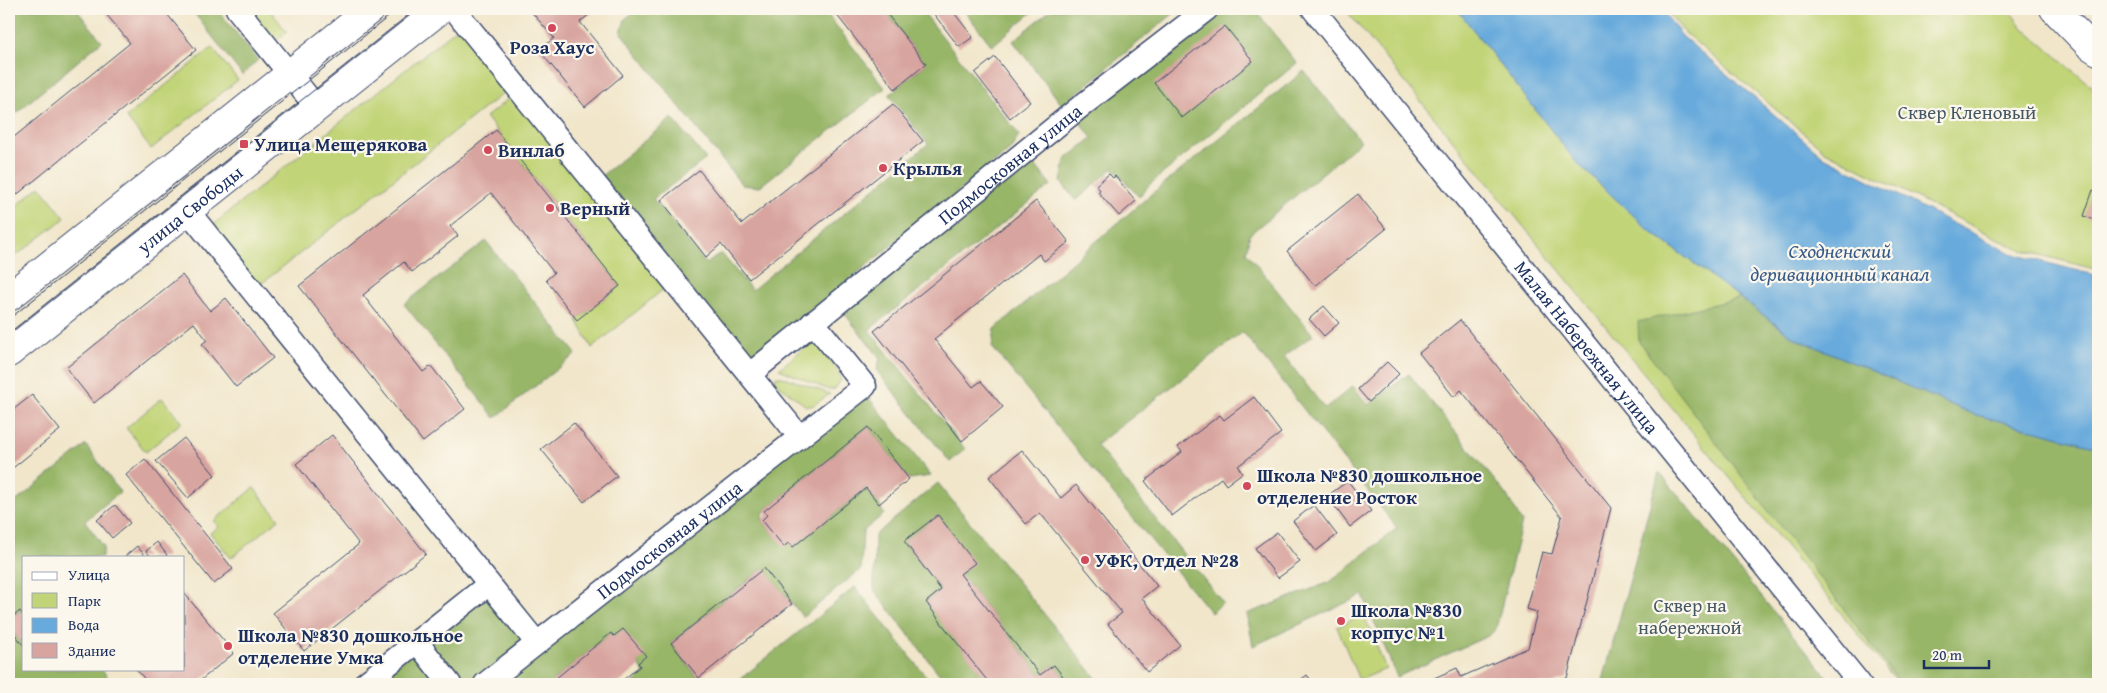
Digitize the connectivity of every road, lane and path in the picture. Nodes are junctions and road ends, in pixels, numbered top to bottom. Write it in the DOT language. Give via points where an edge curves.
graph roads {
  1 [pos="237,9"];
  2 [pos="371,9"];
  3 [pos="442,9"];
  4 [pos="454,9"];
  5 [pos="1207,9"];
  6 [pos="1314,9"];
  7 [pos="2054,9"];
  8 [pos="2098,51"];
  9 [pos="289,74"];
  10 [pos="317,108"];
  11 [pos="188,211"];
  12 [pos="9,297"];
  13 [pos="813,322"];
  14 [pos="9,353"];
  15 [pos="750,374"];
  16 [pos="799,436"];
  17 [pos="489,584"];
  18 [pos="417,642"];
  19 [pos="536,642"];
  20 [pos="364,684"];
  21 [pos="450,684"];
  22 [pos="485,684"];
  23 [pos="1860,684"];
  1 -- 9 [label="street"];
  2 -- 9 [label="main road"];
  3 -- 10 [label="main road, улица Свободы"];
  4 -- 15 [label="street"];
  5 -- 13 [label="street, Подмосковная улица"];
  6 -- 23 [label="street, Малая Набережная улица"];
  7 -- 8 [label="main road"];
  9 -- 10 [label="street"];
  9 -- 12 [label="main road"];
  10 -- 11 [label="main road, улица Свободы"];
  11 -- 14 [label="main road, улица Свободы"];
  11 -- 17 [label="street"];
  13 -- 15 [label="street, Подмосковная улица"];
  13 -- 16 [label="street, Подмосковная улица" via="865,386"];
  15 -- 16 [label="street"];
  16 -- 19 [label="street, Подмосковная улица"];
  17 -- 18 [label="street"];
  17 -- 19 [label="street"];
  18 -- 20 [label="street"];
  18 -- 21 [label="street"];
  19 -- 22 [label="street, Подмосковная улица"];
}
